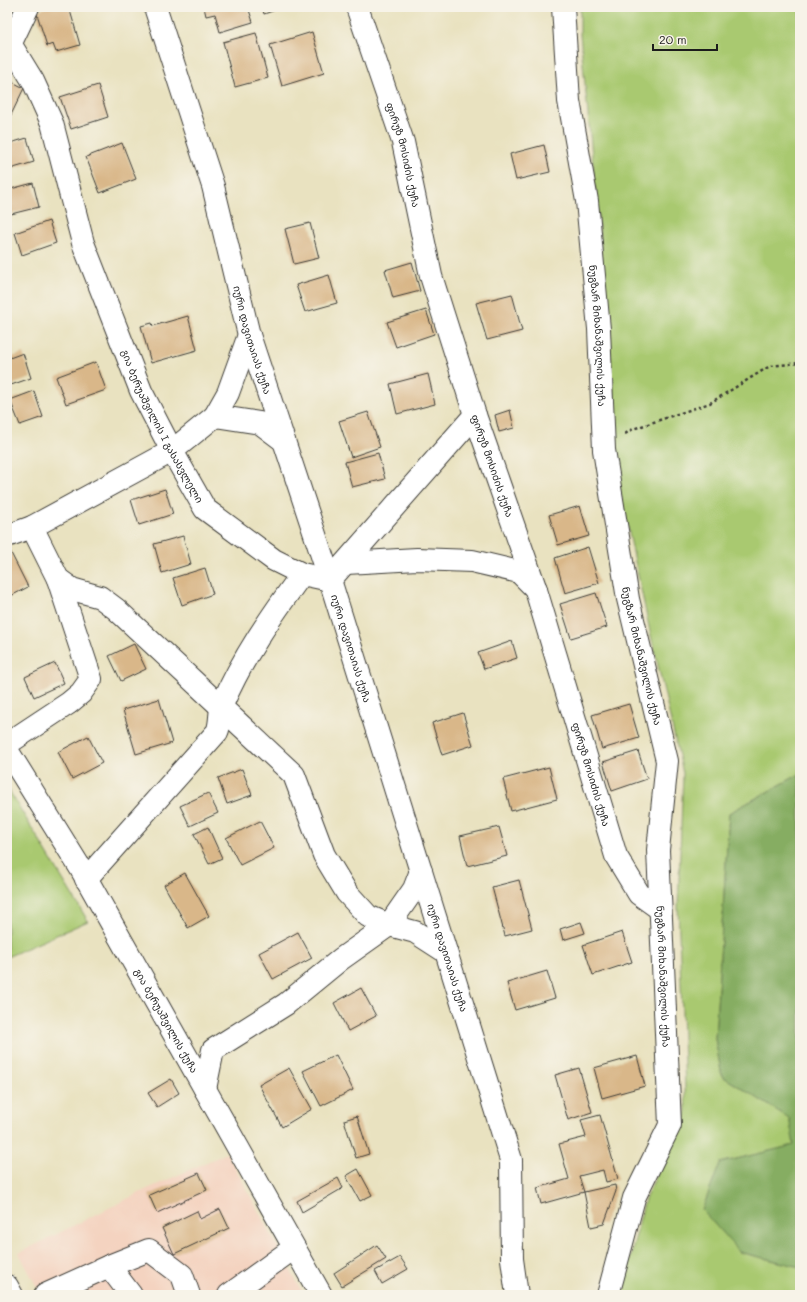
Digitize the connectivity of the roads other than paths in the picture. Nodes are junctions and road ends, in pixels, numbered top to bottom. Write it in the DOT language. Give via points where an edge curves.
graph roads {
  1 [pos="28,7"];
  2 [pos="155,7"];
  3 [pos="357,7"];
  4 [pos="563,7"];
  5 [pos="9,48"];
  6 [pos="249,335"];
  7 [pos="476,415"];
  8 [pos="215,416"];
  9 [pos="284,441"];
  10 [pos="172,451"];
  11 [pos="32,527"];
  12 [pos="7,536"];
  13 [pos="346,563"];
  14 [pos="302,574"];
  15 [pos="58,578"];
  16 [pos="330,580"];
  17 [pos="536,590"];
  18 [pos="221,707"];
  19 [pos="7,744"];
  20 [pos="7,750"];
  21 [pos="421,871"];
  22 [pos="86,879"];
  23 [pos="660,908"];
  24 [pos="389,925"];
  25 [pos="446,952"];
  26 [pos="205,1089"];
  27 [pos="294,1248"];
  28 [pos="109,1266"];
  29 [pos="7,1286"];
  30 [pos="12,1295"];
  31 [pos="45,1295"];
  32 [pos="131,1295"];
  33 [pos="189,1295"];
  34 [pos="229,1295"];
  35 [pos="321,1295"];
  36 [pos="517,1295"];
  37 [pos="608,1295"];
  1 -- 5 [label="main road"];
  2 -- 6 [label="main road, იური დავითაიას ქუჩა" via="213,186"];
  3 -- 7 [label="main road, ფირუზ მოსიძის ქუჩა" via="402,142 431,276"];
  4 -- 23 [label="main road, ნუგზარ მიხანაშვილის ქუჩა" via="569,101 587,201 599,329 604,450 628,599 667,761 658,850"];
  5 -- 10 [label="main road, გია ბერუაშვილის I გასასვლელი" via="33,81 52,123 83,243 141,391"];
  6 -- 8 [label="main road" via="228,392"];
  6 -- 9 [label="main road, იური დავითაიას ქუჩა"];
  7 -- 13 [label="main road"];
  7 -- 17 [label="main road, ფირუზ მოსიძის ქუჩა"];
  8 -- 9 [label="main road" via="260,423"];
  8 -- 10 [label="main road"];
  9 -- 16 [label="main road, იური დავითაიას ქუჩა"];
  10 -- 11 [label="main road"];
  10 -- 14 [label="main road, გია ბერუაშვილის I გასასვლელი" via="205,509 274,560"];
  11 -- 12 [label="main road"];
  11 -- 15 [label="main road"];
  13 -- 16 [label="main road"];
  13 -- 17 [label="main road" via="417,559 472,561 519,572"];
  14 -- 16 [label="main road, გია ბერუაშვილის I გასასვლელი"];
  14 -- 18 [label="main road" via="243,662"];
  15 -- 18 [label="main road" via="72,588 100,598 116,609"];
  15 -- 19 [label="main road" via="91,679 81,693 69,703"];
  16 -- 21 [label="main road, იური დავითაიას ქუჩა"];
  17 -- 23 [label="main road, ფირუზ მოსიძის ქუჩა" via="616,856 639,894"];
  18 -- 22 [label="main road" via="220,726 217,732"];
  18 -- 24 [label="main road" via="294,775 324,855 347,893 368,916"];
  20 -- 22 [label="main road, გია ბერუაშვილის ქუჩა"];
  21 -- 24 [label="main road" via="414,889"];
  21 -- 25 [label="main road, იური დავითაიას ქუჩა"];
  22 -- 26 [label="main road, გია ბერუაშვილის ქუჩა"];
  23 -- 37 [label="main road, ნუგზარ მიხანაშვილის ქუჩა" via="670,1125 634,1198"];
  24 -- 25 [label="main road" via="415,932"];
  24 -- 26 [label="main road" via="341,959 286,1004 213,1050"];
  25 -- 36 [label="main road, იური დავითაიას ქუჩა" via="511,1160 512,1259"];
  26 -- 27 [label="main road, გია ბერუაშვილის ქუჩა"];
  27 -- 34 [label="main road"];
  27 -- 35 [label="main road, გია ბერუაშვილის ქუჩა"];
  28 -- 31 [label="main road"];
  28 -- 32 [label="main road"];
  28 -- 33 [label="main road" via="149,1250 182,1275"];
  29 -- 30 [label="main road"];
}
